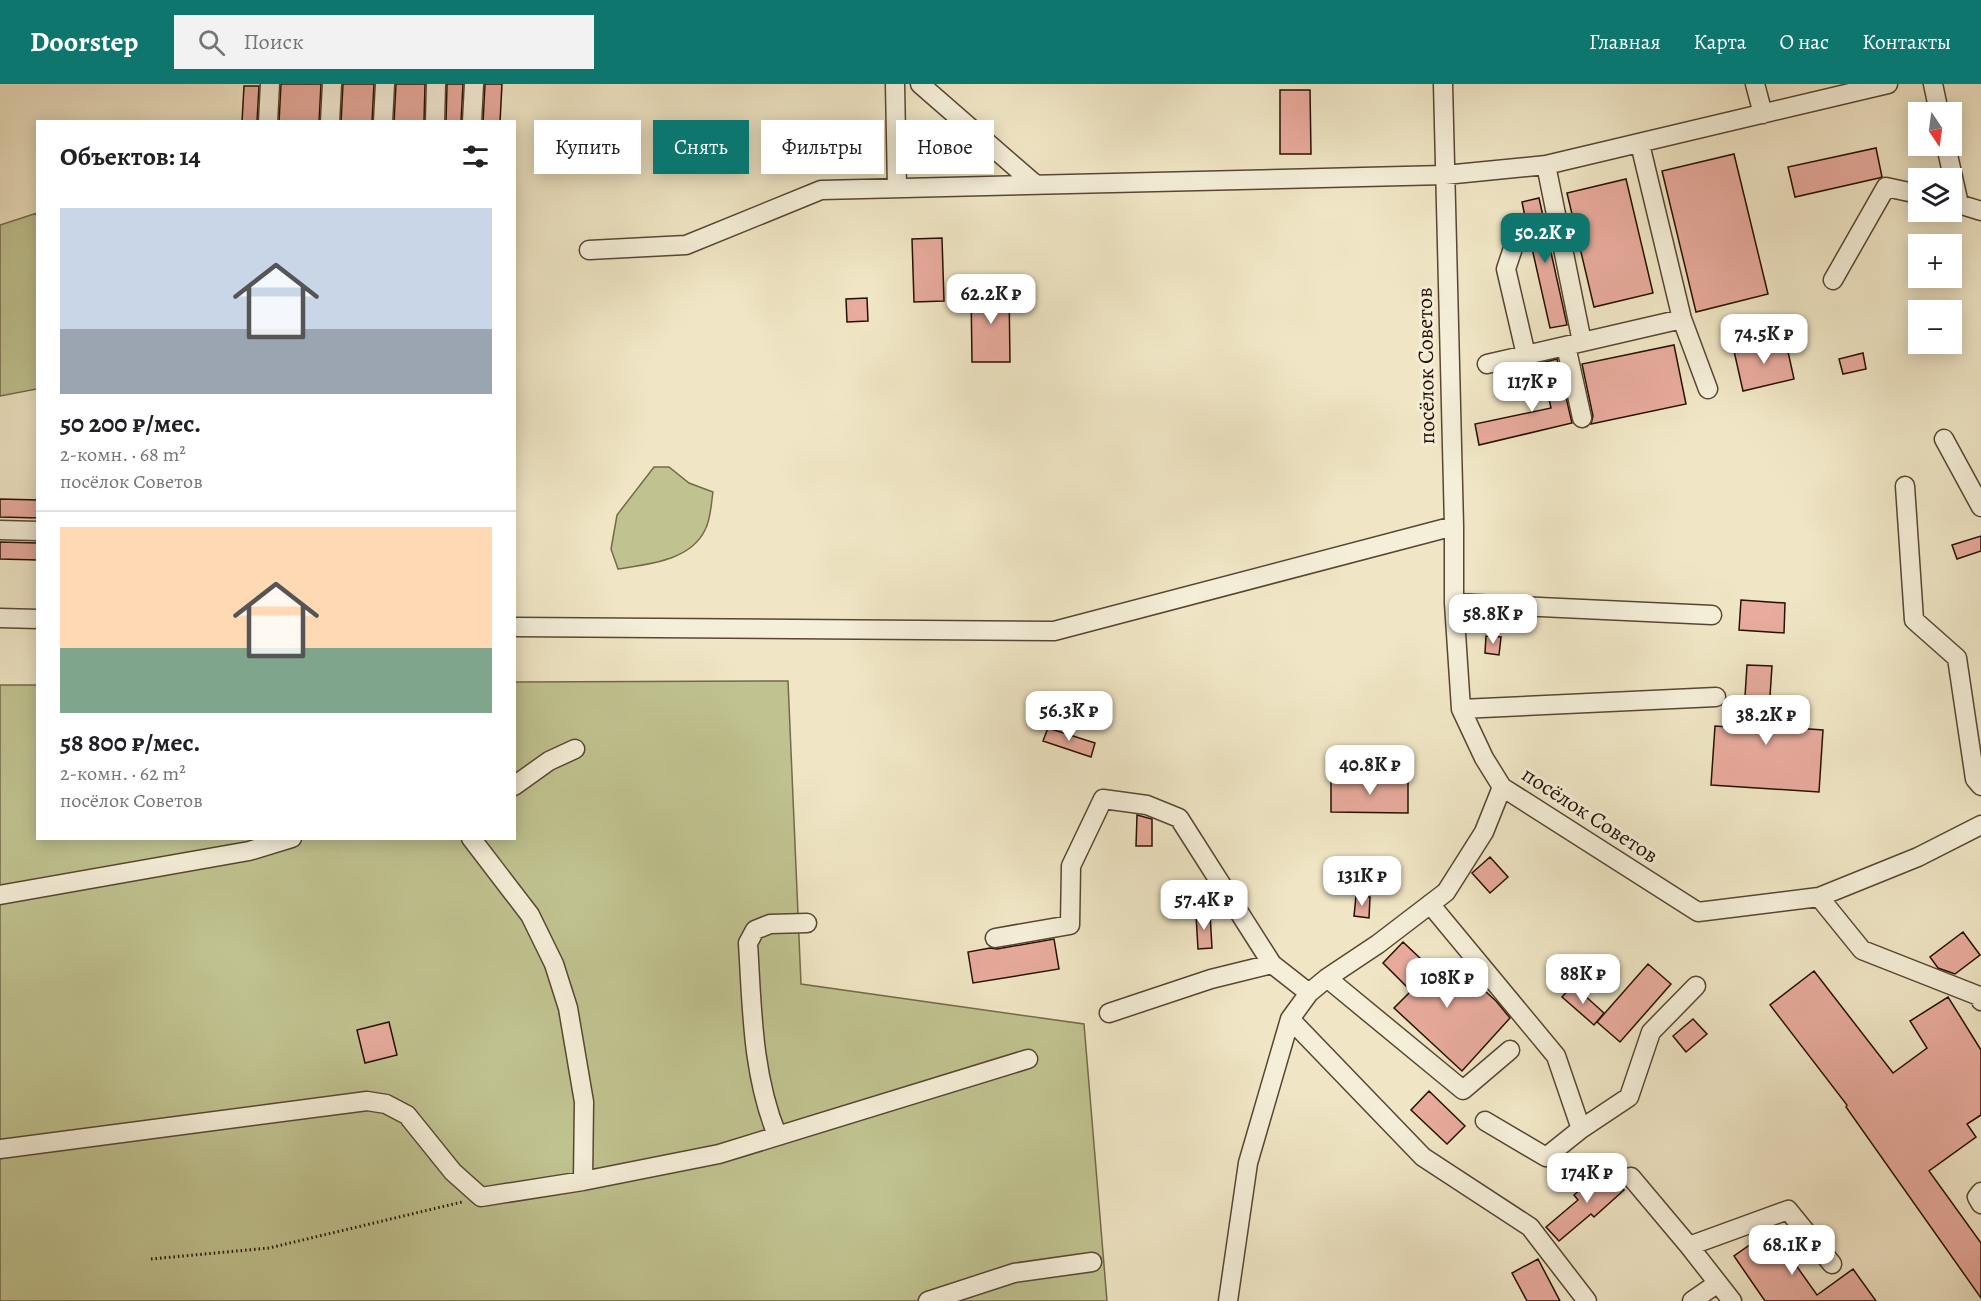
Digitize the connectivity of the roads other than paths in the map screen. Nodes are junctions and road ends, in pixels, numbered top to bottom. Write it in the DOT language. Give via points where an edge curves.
graph roads {
  1 [pos="270,84"];
  2 [pos="332,84"];
  3 [pos="385,84"];
  4 [pos="436,84"];
  5 [pos="474,84"];
  6 [pos="895,84"];
  7 [pos="920,84"];
  8 [pos="1443,84"];
  9 [pos="1755,84"];
  10 [pos="1888,84"];
  11 [pos="1933,84"];
  12 [pos="1937,102"];
  13 [pos="1763,114"];
  14 [pos="268,120"];
  15 [pos="330,120"];
  16 [pos="383,120"];
  17 [pos="435,120"];
  18 [pos="472,120"];
  19 [pos="1641,144"];
  20 [pos="1546,165"];
  21 [pos="1445,175"];
  22 [pos="1036,185"];
  23 [pos="897,188"];
  24 [pos="1908,192"];
  25 [pos="1962,205"];
  26 [pos="1981,211"];
  27 [pos="1520,227"];
  28 [pos="589,250"];
  29 [pos="1833,280"];
  30 [pos="1682,319"];
  31 [pos="1574,344"];
  32 [pos="1526,355"];
  33 [pos="1487,364"];
  34 [pos="1708,389"];
  35 [pos="1582,418"];
  36 [pos="1944,439"];
  37 [pos="1905,486"];
  38 [pos="1981,507"];
  39 [pos="1454,526"];
  40 [pos="0,530"];
  41 [pos="36,531"];
  42 [pos="1454,603"];
  43 [pos="1712,615"];
  44 [pos="0,618"];
  45 [pos="36,619"];
  46 [pos="516,627"];
  47 [pos="1716,697"];
  48 [pos="1461,709"];
  49 [pos="575,749"];
  50 [pos="516,785"];
  51 [pos="1981,786"];
  52 [pos="1502,787"];
  53 [pos="1981,825"];
  54 [pos="286,840"];
  55 [pos="473,840"];
  56 [pos="0,895"];
  57 [pos="1819,897"];
  58 [pos="1430,904"];
  59 [pos="807,923"];
  60 [pos="995,938"];
  61 [pos="1272,964"];
  62 [pos="1327,978"];
  63 [pos="1696,986"];
  64 [pos="1309,993"];
  65 [pos="1981,1001"];
  66 [pos="1109,1013"];
  67 [pos="1290,1019"];
  68 [pos="1510,1050"];
  69 [pos="1028,1059"];
  70 [pos="1485,1121"];
  71 [pos="1581,1129"];
  72 [pos="777,1135"];
  73 [pos="0,1149"];
  74 [pos="1631,1177"];
  75 [pos="583,1181"];
  76 [pos="1981,1192"];
  77 [pos="1981,1204"];
  78 [pos="1689,1246"];
  79 [pos="1092,1262"];
  80 [pos="1832,1264"];
  81 [pos="1718,1282"];
  82 [pos="928,1301"];
  83 [pos="1228,1301"];
  84 [pos="1587,1301"];
  85 [pos="1692,1301"];
  86 [pos="1732,1301"];
  1 -- 14 [label="street"];
  2 -- 15 [label="street"];
  3 -- 16 [label="street"];
  4 -- 17 [label="street"];
  5 -- 18 [label="street"];
  6 -- 23 [label="street"];
  7 -- 22 [label="street"];
  8 -- 21 [label="street, посёлок Советов"];
  9 -- 13 [label="street"];
  10 -- 13 [label="street"];
  11 -- 12 [label="street"];
  13 -- 19 [label="street"];
  19 -- 20 [label="street"];
  19 -- 30 [label="street"];
  20 -- 21 [label="street"];
  20 -- 31 [label="street"];
  21 -- 22 [label="street"];
  21 -- 39 [label="street, посёлок Советов"];
  22 -- 23 [label="street"];
  23 -- 28 [label="street" via="820,190 686,245"];
  24 -- 29 [label="street" via="1886,187"];
  25 -- 26 [label="street"];
  27 -- 32 [label="street" via="1506,269"];
  30 -- 31 [label="street"];
  30 -- 34 [label="street"];
  31 -- 32 [label="street"];
  31 -- 35 [label="street"];
  32 -- 33 [label="street"];
  36 -- 38 [label="street"];
  37 -- 51 [label="street" via="1914,620 1957,658 1975,779"];
  39 -- 42 [label="street, посёлок Советов"];
  39 -- 46 [label="street" via="1054,631"];
  40 -- 41 [label="street"];
  42 -- 43 [label="street"];
  42 -- 48 [label="street, посёлок Советов"];
  44 -- 45 [label="street"];
  47 -- 48 [label="street"];
  48 -- 52 [label="street, посёлок Советов"];
  49 -- 50 [label="street" via="549,761"];
  52 -- 57 [label="street, посёлок Советов" via="1698,912"];
  52 -- 58 [label="street" via="1484,832 1446,892"];
  53 -- 57 [label="street, посёлок Советов" via="1918,857"];
  54 -- 56 [label="street" via="249,852"];
  55 -- 75 [label="street" via="530,915 554,964 568,1008 584,1102"];
  57 -- 65 [label="street" via="1862,950 1979,996"];
  58 -- 62 [label="street"];
  58 -- 71 [label="street" via="1556,1056"];
  59 -- 72 [label="street" via="770,924 755,930 748,943 754,1049"];
  60 -- 61 [label="street" via="1070,926 1071,866 1103,799 1147,805 1179,818"];
  61 -- 64 [label="street"];
  61 -- 66 [label="street" via="1211,979"];
  62 -- 64 [label="street"];
  62 -- 68 [label="street" via="1463,1090"];
  63 -- 71 [label="street" via="1651,1032 1629,1097"];
  64 -- 67 [label="street"];
  67 -- 83 [label="street" via="1248,1163"];
  67 -- 84 [label="street" via="1423,1156 1530,1227"];
  69 -- 72 [label="street"];
  70 -- 71 [label="street" via="1546,1157"];
  72 -- 75 [label="street" via="719,1154"];
  73 -- 75 [label="street" via="367,1101 386,1104 407,1115 453,1172 481,1197"];
  74 -- 78 [label="street"];
  76 -- 77 [label="street" via="1977,1197"];
  78 -- 80 [label="street" via="1788,1210"];
  78 -- 81 [label="street"];
  79 -- 82 [label="street" via="1014,1273"];
  81 -- 85 [label="street"];
  81 -- 86 [label="street"];
}
